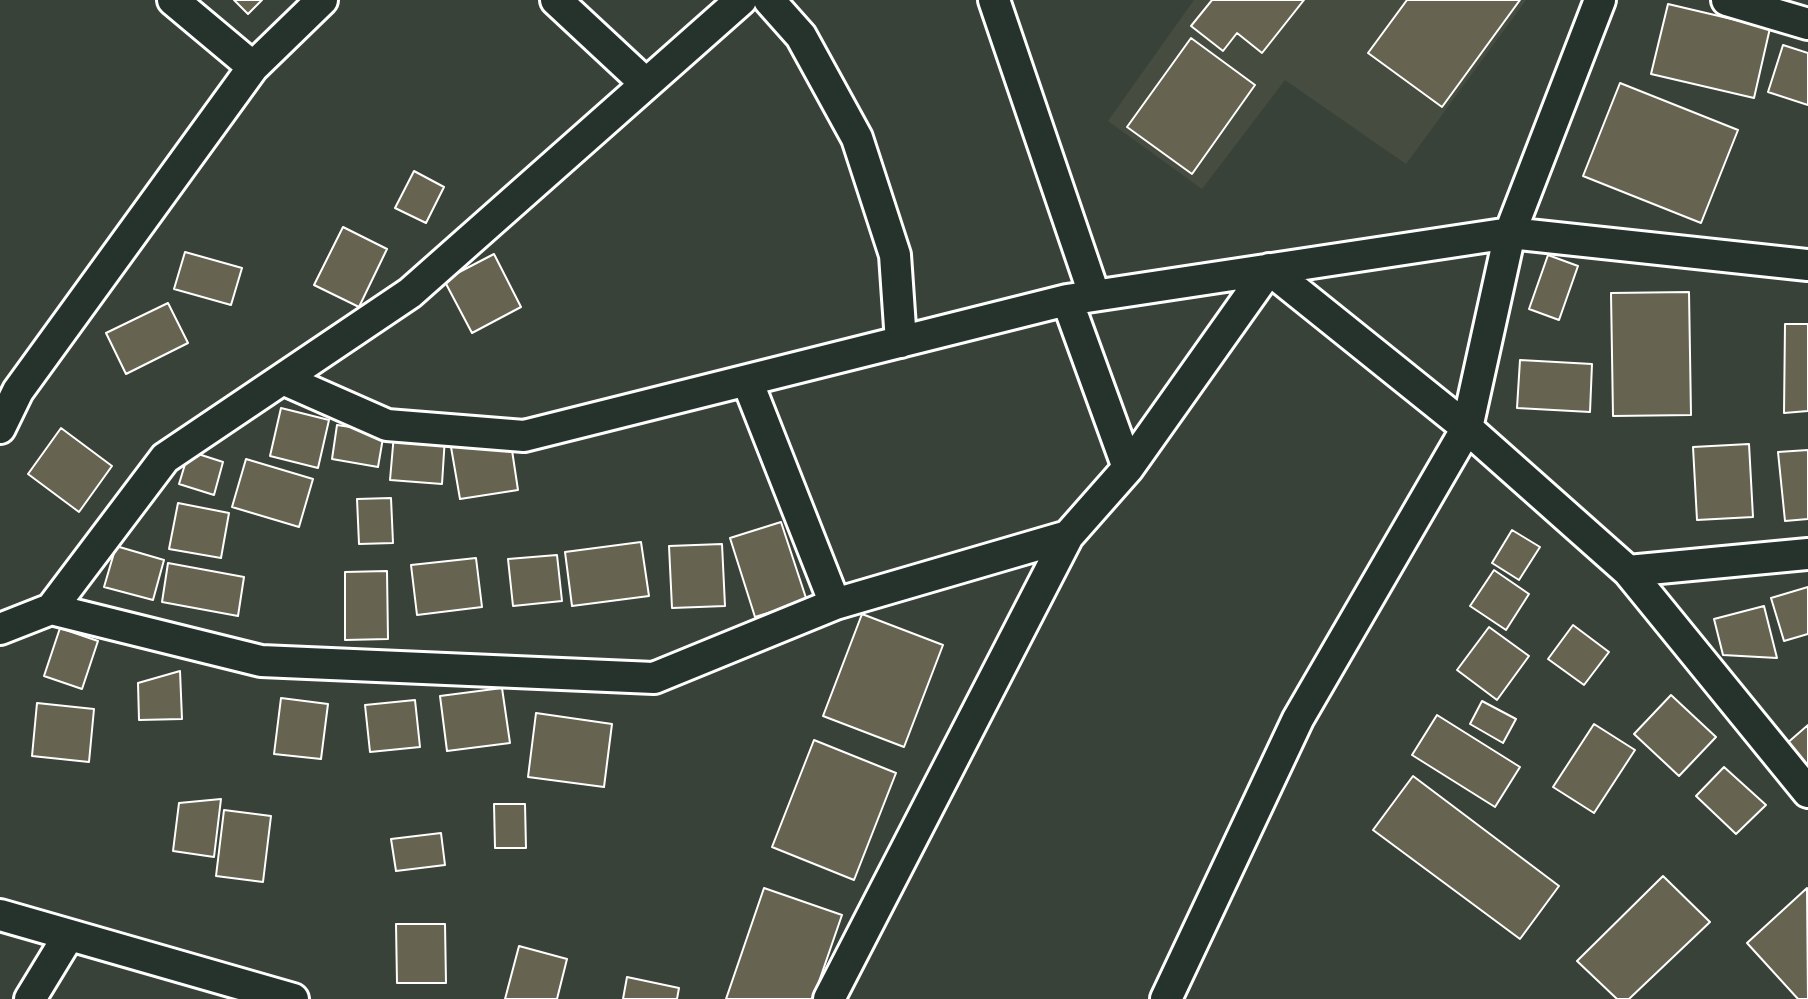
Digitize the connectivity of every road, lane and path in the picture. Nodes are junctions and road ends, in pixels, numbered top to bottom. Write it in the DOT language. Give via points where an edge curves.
graph roads {
  1 [pos="173,0"];
  2 [pos="322,0"];
  3 [pos="556,0"];
  4 [pos="741,0"];
  5 [pos="769,0"];
  6 [pos="994,0"];
  7 [pos="1600,0"];
  8 [pos="1727,0"];
  9 [pos="1808,24"];
  10 [pos="253,67"];
  11 [pos="644,82"];
  12 [pos="1510,233"];
  13 [pos="1808,265"];
  14 [pos="1269,269"];
  15 [pos="1080,297"];
  16 [pos="901,342"];
  17 [pos="285,380"];
  18 [pos="9,383"];
  19 [pos="748,383"];
  20 [pos="0,428"];
  21 [pos="1467,428"];
  22 [pos="1128,468"];
  23 [pos="1068,536"];
  24 [pos="1808,554"];
  25 [pos="1628,571"];
  26 [pos="835,604"];
  27 [pos="51,609"];
  28 [pos="0,629"];
  29 [pos="1808,792"];
  30 [pos="0,915"];
  31 [pos="69,935"];
  32 [pos="30,999"];
  33 [pos="293,999"];
  34 [pos="829,999"];
  35 [pos="1166,999"];
  1 -- 10 [label="street"];
  2 -- 10 [label="street"];
  3 -- 11 [label="street"];
  4 -- 11 [label="street"];
  5 -- 16 [label="street" via="801,36 857,138 895,255"];
  6 -- 15 [label="street"];
  7 -- 12 [label="street"];
  8 -- 9 [label="street"];
  10 -- 18 [label="street"];
  11 -- 17 [label="street" via="410,293"];
  12 -- 13 [label="street"];
  12 -- 14 [label="street"];
  12 -- 21 [label="street"];
  14 -- 15 [label="street"];
  14 -- 21 [label="street"];
  14 -- 22 [label="street"];
  15 -- 16 [label="street"];
  15 -- 22 [label="street"];
  16 -- 19 [label="street"];
  17 -- 19 [label="street" via="387,425 524,436"];
  17 -- 27 [label="street" via="165,458"];
  18 -- 20 [label="street"];
  19 -- 26 [label="street"];
  21 -- 25 [label="street"];
  21 -- 35 [label="street" via="1298,719"];
  22 -- 23 [label="street"];
  23 -- 26 [label="street"];
  23 -- 34 [label="street"];
  24 -- 25 [label="street"];
  25 -- 29 [label="street"];
  26 -- 27 [label="street" via="654,678 261,661"];
  27 -- 28 [label="street"];
  30 -- 31 [label="street"];
  31 -- 32 [label="street"];
  31 -- 33 [label="street"];
}
